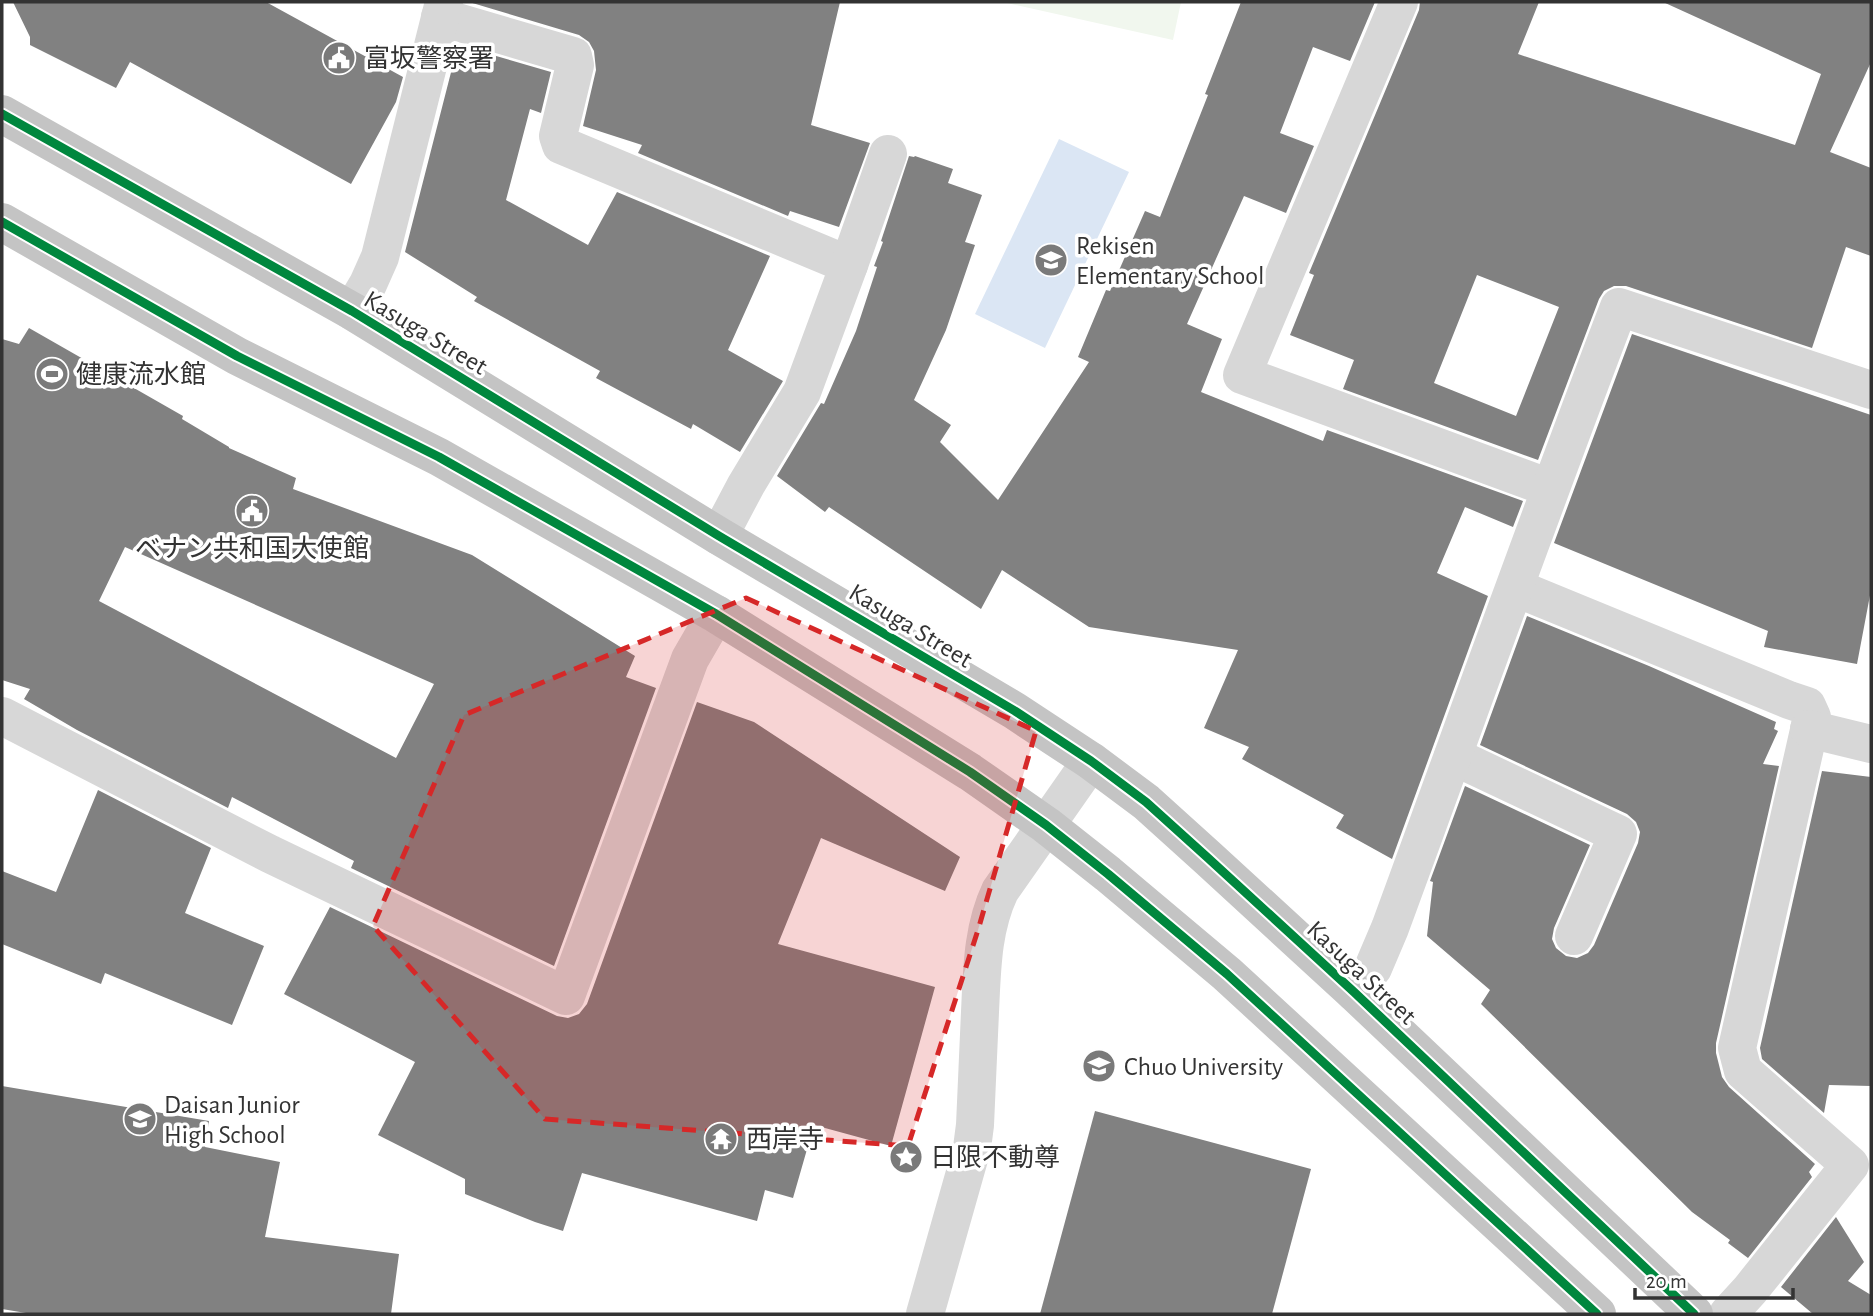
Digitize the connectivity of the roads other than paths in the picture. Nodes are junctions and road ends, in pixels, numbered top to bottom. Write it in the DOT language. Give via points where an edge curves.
graph roads {
  1 [pos="1399,2"];
  2 [pos="442,9"];
  3 [pos="2,114"];
  4 [pos="888,154"];
  5 [pos="2,222"];
  6 [pos="849,265"];
  7 [pos="352,311"];
  8 [pos="1871,390"];
  9 [pos="1550,488"];
  10 [pos="719,536"];
  11 [pos="1516,587"];
  12 [pos="716,614"];
  13 [pos="2,716"];
  14 [pos="1809,729"];
  15 [pos="1871,744"];
  16 [pos="1453,756"];
  17 [pos="1091,761"];
  18 [pos="1046,825"];
  19 [pos="1574,936"];
  20 [pos="1354,992"];
  21 [pos="925,1314"];
  22 [pos="1597,1314"];
  23 [pos="1694,1314"];
  24 [pos="1728,1314"];
  1 -- 9 [label="street" via="1242,375"];
  2 -- 6 [label="street" via="573,56 575,65 558,135 561,145"];
  2 -- 7 [label="street" via="380,257"];
  3 -- 7 [label="highway, Kasuga Street"];
  4 -- 6 [label="street"];
  5 -- 12 [label="highway" via="237,356 439,457"];
  6 -- 10 [label="street" via="803,392"];
  7 -- 10 [label="highway, Kasuga Street"];
  8 -- 9 [label="street" via="1619,307"];
  9 -- 11 [label="street"];
  10 -- 17 [label="highway, Kasuga Street"];
  11 -- 14 [label="street" via="1807,706 1812,717"];
  11 -- 16 [label="street"];
  12 -- 13 [label="street" via="690,659 566,996 270,855"];
  12 -- 18 [label="highway" via="895,724"];
  14 -- 15 [label="street"];
  14 -- 24 [label="street" via="1737,1048 1742,1071 1850,1165"];
  16 -- 19 [label="street" via="1618,834"];
  16 -- 20 [label="street" via="1390,928 1373,968"];
  17 -- 18 [label="street"];
  17 -- 20 [label="highway, Kasuga Street" via="1146,802"];
  18 -- 21 [label="street" via="1000,891 987,928 972,1148"];
  18 -- 22 [label="highway" via="1227,974"];
  20 -- 23 [label="highway, Kasuga Street"];
}
